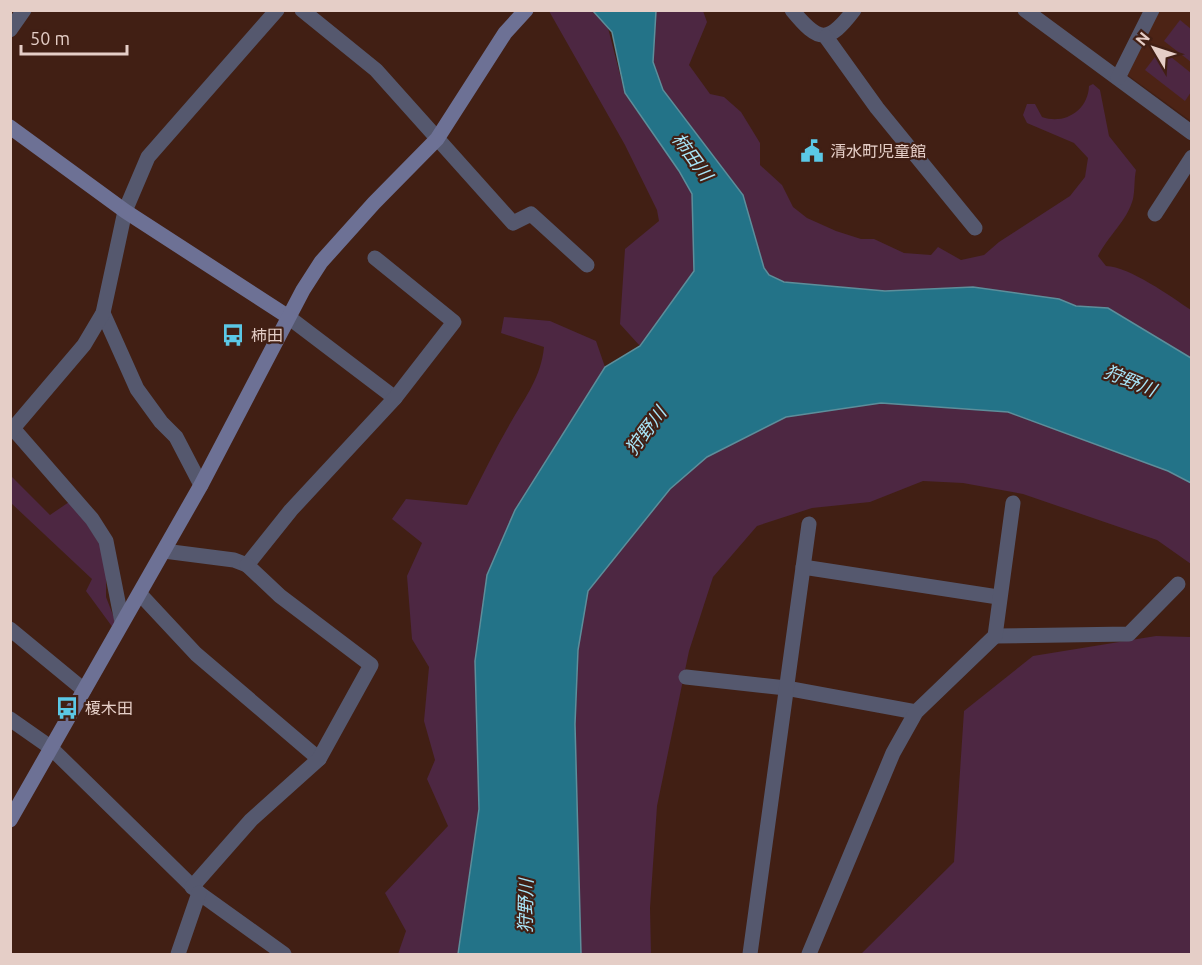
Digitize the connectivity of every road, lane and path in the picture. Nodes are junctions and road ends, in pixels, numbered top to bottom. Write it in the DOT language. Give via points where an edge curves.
graph roads {
  1 [pos="24,10"];
  2 [pos="278,10"];
  3 [pos="302,10"];
  4 [pos="526,10"];
  5 [pos="792,10"];
  6 [pos="854,10"];
  7 [pos="1025,10"];
  8 [pos="1152,10"];
  9 [pos="10,30"];
  10 [pos="826,37"];
  11 [pos="1118,78"];
  12 [pos="10,128"];
  13 [pos="1191,133"];
  14 [pos="437,139"];
  15 [pos="1191,157"];
  16 [pos="125,211"];
  17 [pos="1155,214"];
  18 [pos="975,228"];
  19 [pos="375,258"];
  20 [pos="587,265"];
  21 [pos="103,313"];
  22 [pos="287,316"];
  23 [pos="395,398"];
  24 [pos="12,429"];
  25 [pos="201,485"];
  26 [pos="1013,503"];
  27 [pos="809,524"];
  28 [pos="164,552"];
  29 [pos="247,565"];
  30 [pos="803,567"];
  31 [pos="1178,584"];
  32 [pos="140,594"];
  33 [pos="998,597"];
  34 [pos="122,622"];
  35 [pos="10,629"];
  36 [pos="995,636"];
  37 [pos="686,677"];
  38 [pos="786,688"];
  39 [pos="84,690"];
  40 [pos="916,712"];
  41 [pos="10,719"];
  42 [pos="50,747"];
  43 [pos="320,759"];
  44 [pos="10,820"];
  45 [pos="196,890"];
  46 [pos="178,954"];
  47 [pos="284,954"];
  48 [pos="750,954"];
  49 [pos="808,954"];
  1 -- 9 [label="street"];
  2 -- 16 [label="street" via="148,157"];
  3 -- 14 [label="street" via="376,70"];
  4 -- 14 [label="street" via="505,33"];
  5 -- 10 [label="street" via="815,35"];
  6 -- 10 [label="street" via="839,29"];
  7 -- 11 [label="street"];
  8 -- 11 [label="street"];
  10 -- 18 [label="street" via="877,108"];
  11 -- 13 [label="street"];
  12 -- 16 [label="street"];
  14 -- 20 [label="street" via="513,223 531,214"];
  14 -- 22 [label="street" via="321,262"];
  15 -- 17 [label="street"];
  16 -- 21 [label="street"];
  16 -- 22 [label="street"];
  19 -- 23 [label="street" via="454,322"];
  21 -- 24 [label="street" via="84,345"];
  21 -- 25 [label="street" via="137,389 176,436"];
  22 -- 23 [label="street"];
  22 -- 25 [label="street"];
  23 -- 29 [label="street" via="291,510"];
  24 -- 34 [label="street" via="92,519 106,541"];
  25 -- 28 [label="street"];
  26 -- 33 [label="street"];
  27 -- 30 [label="street"];
  28 -- 29 [label="street"];
  28 -- 32 [label="street"];
  29 -- 43 [label="street" via="280,596 371,665"];
  30 -- 33 [label="street"];
  30 -- 38 [label="street"];
  31 -- 36 [label="street" via="1129,634"];
  32 -- 34 [label="street"];
  32 -- 43 [label="street" via="196,654"];
  33 -- 36 [label="street"];
  34 -- 39 [label="street"];
  35 -- 39 [label="street"];
  36 -- 40 [label="street"];
  37 -- 38 [label="street"];
  38 -- 40 [label="street"];
  38 -- 48 [label="street"];
  39 -- 42 [label="street"];
  40 -- 49 [label="street" via="893,753"];
  41 -- 42 [label="street"];
  42 -- 44 [label="street"];
  42 -- 45 [label="street"];
  43 -- 45 [label="street" via="251,820"];
  45 -- 46 [label="street"];
  45 -- 47 [label="street"];
}
